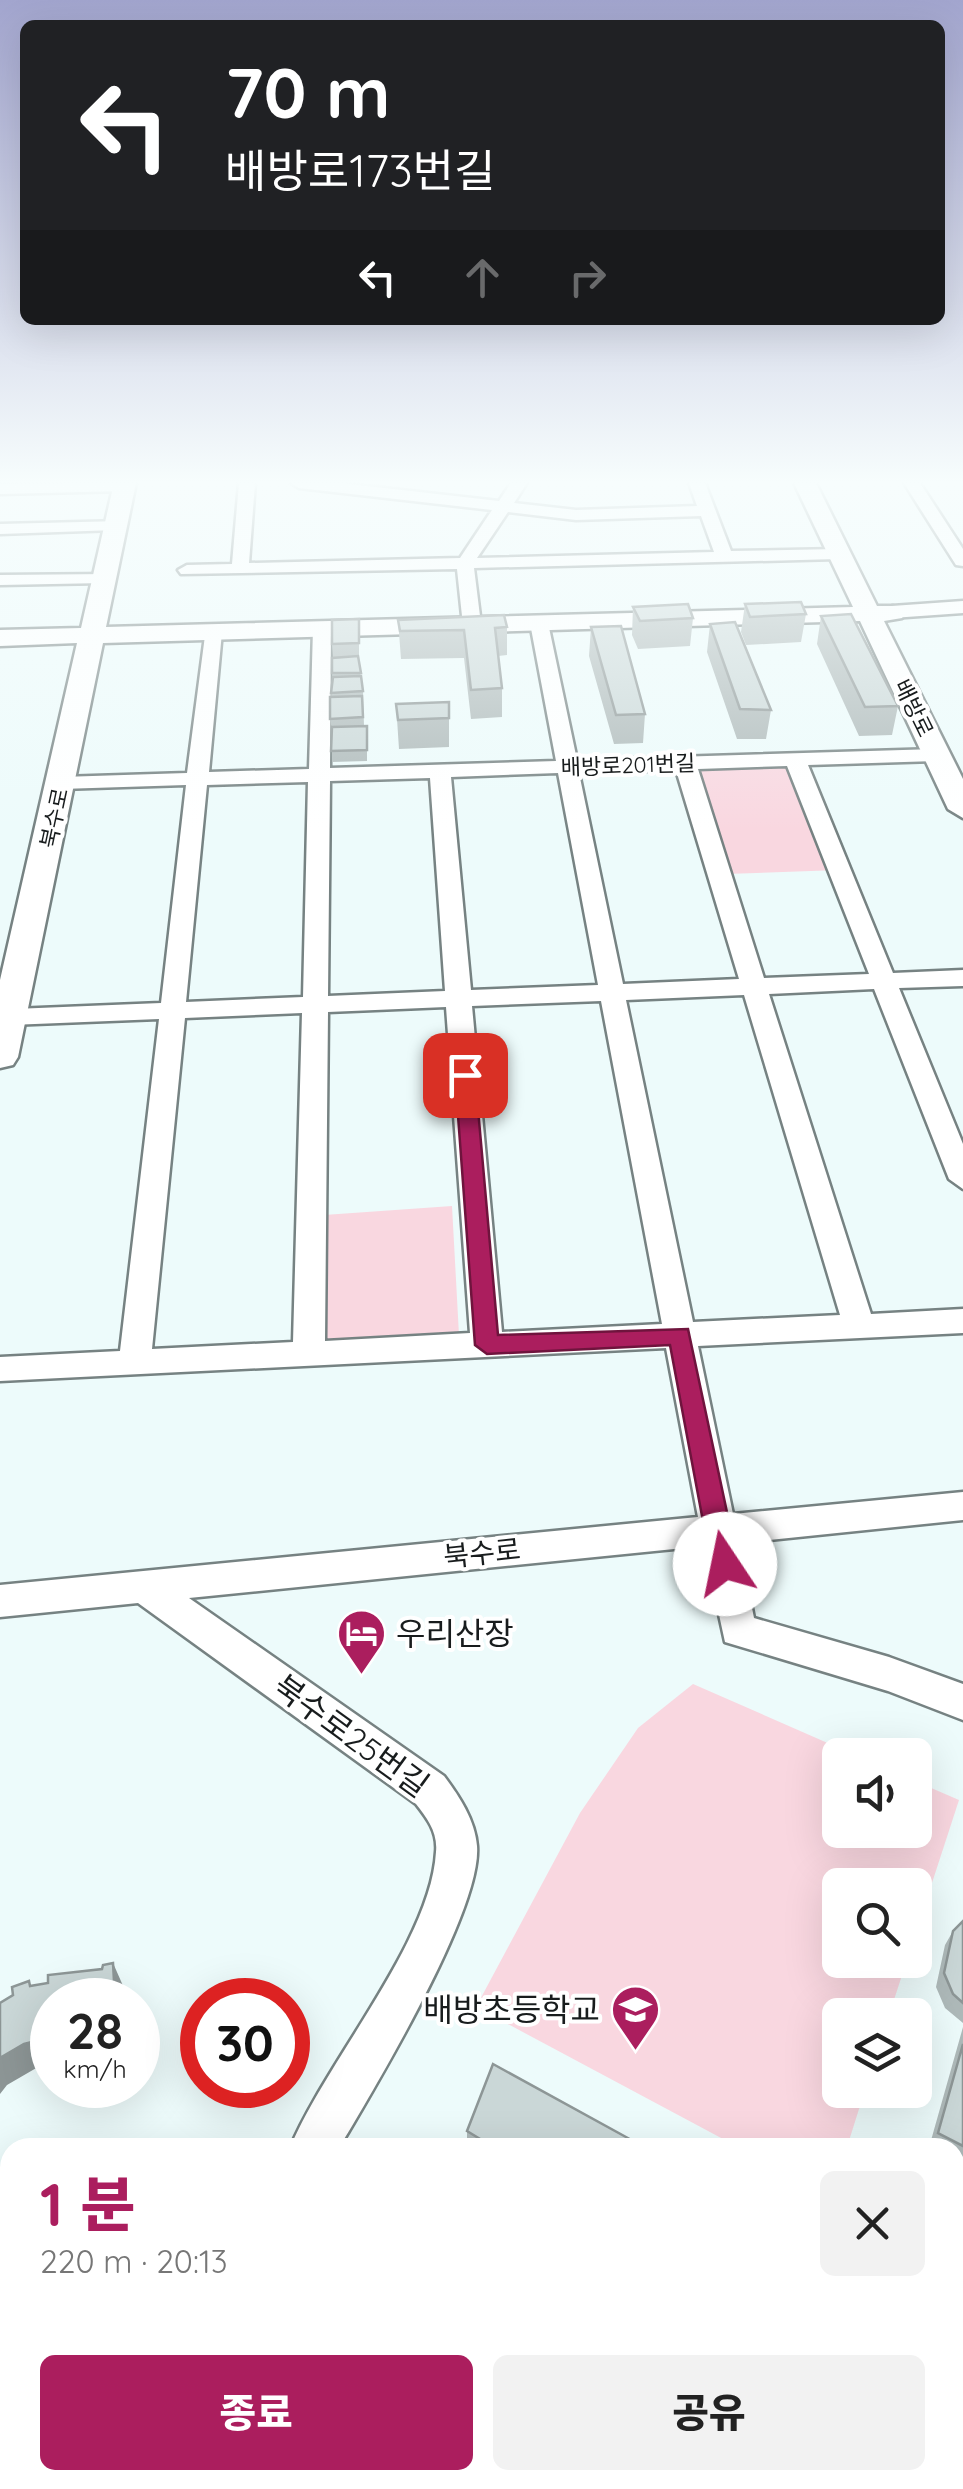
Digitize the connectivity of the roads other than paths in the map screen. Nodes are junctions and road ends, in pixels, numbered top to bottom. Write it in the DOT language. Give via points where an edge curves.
graph roads {
  1 [pos="99,599"];
  2 [pos="469,599"];
  3 [pos="873,599"];
  4 [pos="877,599"];
  5 [pos="963,607"];
  6 [pos="881,610"];
  7 [pos="471,616"];
  8 [pos="540,623"];
  9 [pos="0,628"];
  10 [pos="322,629"];
  11 [pos="92,631"];
  12 [pos="214,632"];
  13 [pos="0,638"];
  14 [pos="949,755"];
  15 [pos="794,759"];
  16 [pos="685,763"];
  17 [pos="568,766"];
  18 [pos="440,771"];
  19 [pos="319,775"];
  20 [pos="198,779"];
  21 [pos="62,783"];
  22 [pos="963,810"];
  23 [pos="963,978"];
  24 [pos="884,981"];
  25 [pos="754,986"];
  26 [pos="612,992"];
  27 [pos="459,998"];
  28 [pos="315,1004"];
  29 [pos="173,1010"];
  30 [pos="5,1015"];
  31 [pos="0,1057"];
  32 [pos="963,1179"];
  33 [pos="963,1321"];
  34 [pos="860,1326"];
  35 [pos="680,1335"];
  36 [pos="487,1345"];
  37 [pos="309,1354"];
  38 [pos="134,1362"];
  39 [pos="0,1369"];
  40 [pos="963,1506"];
  41 [pos="718,1530"];
  42 [pos="144,1586"];
  43 [pos="0,1601"];
  44 [pos="963,1702"];
  45 [pos="319,2138"];
  1 -- 11 [label="street, 북수로"];
  2 -- 7 [label="street"];
  3 -- 6 [label="street, 배방로"];
  4 -- 6 [label="street, 배방로"];
  5 -- 6 [label="street"];
  6 -- 7 [label="street"];
  6 -- 8 [label="street"];
  6 -- 14 [label="street, 배방로"];
  7 -- 11 [label="street"];
  8 -- 10 [label="street"];
  8 -- 17 [label="street"];
  9 -- 11 [label="street"];
  10 -- 12 [label="street"];
  10 -- 19 [label="street"];
  11 -- 12 [label="street"];
  11 -- 13 [label="street"];
  11 -- 21 [label="street, 북수로"];
  12 -- 20 [label="street"];
  14 -- 15 [label="street, 배방로201번길"];
  14 -- 22 [label="street, 배방로"];
  15 -- 16 [label="street, 배방로201번길"];
  15 -- 24 [label="street"];
  16 -- 17 [label="street, 배방로201번길"];
  16 -- 25 [label="street"];
  17 -- 18 [label="street, 배방로201번길"];
  17 -- 26 [label="street"];
  18 -- 19 [label="street, 배방로201번길"];
  18 -- 27 [label="street"];
  19 -- 20 [label="street, 배방로201번길"];
  19 -- 28 [label="street"];
  20 -- 21 [label="street, 배방로201번길"];
  20 -- 29 [label="street"];
  21 -- 30 [label="street, 북수로"];
  23 -- 24 [label="street"];
  24 -- 25 [label="street"];
  24 -- 32 [label="street"];
  25 -- 26 [label="street"];
  25 -- 34 [label="street"];
  26 -- 27 [label="street"];
  26 -- 35 [label="street"];
  27 -- 28 [label="street"];
  27 -- 36 [label="street"];
  28 -- 29 [label="street"];
  28 -- 37 [label="street"];
  29 -- 30 [label="street"];
  29 -- 38 [label="street"];
  30 -- 31 [label="street, 북수로"];
  33 -- 34 [label="street"];
  34 -- 35 [label="street"];
  35 -- 36 [label="street"];
  35 -- 41 [label="street"];
  36 -- 37 [label="street"];
  37 -- 38 [label="street"];
  38 -- 39 [label="street"];
  40 -- 41 [label="street, 북수로"];
  41 -- 42 [label="street, 북수로"];
  41 -- 44 [label="street" via="738,1630"];
  42 -- 43 [label="street, 북수로"];
  42 -- 45 [label="street, 북수로25번길" via="430,1790 453,1820 457,1856 444,1900"];
}
